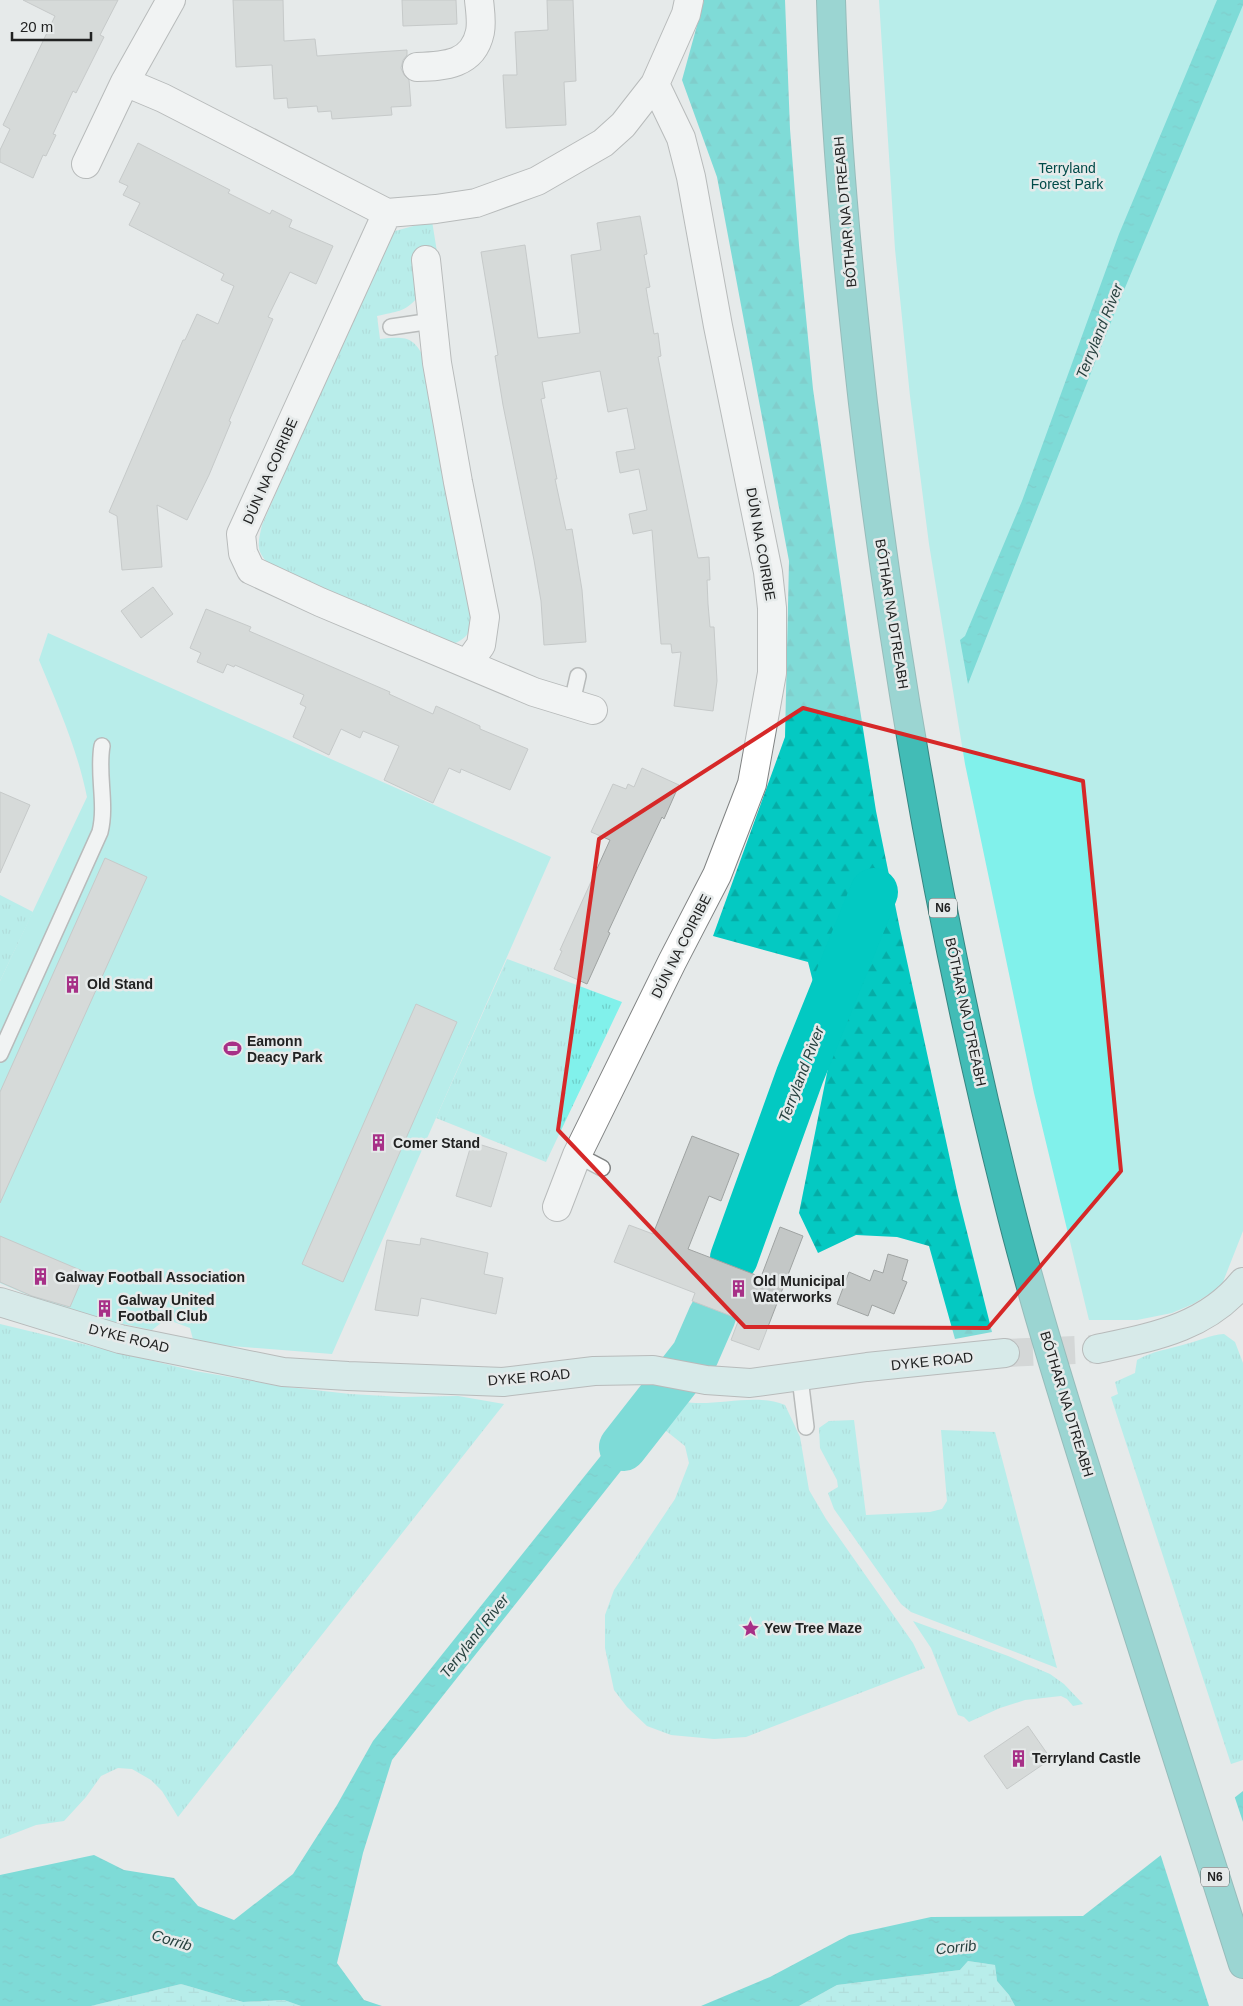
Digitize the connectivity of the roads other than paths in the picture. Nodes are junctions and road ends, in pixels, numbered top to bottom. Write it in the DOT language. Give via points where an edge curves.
graph roads {
  1 [pos="172,0"];
  2 [pos="480,0"];
  3 [pos="689,0"];
  4 [pos="831,0"];
  5 [pos="417,67"];
  6 [pos="126,82"];
  7 [pos="655,84"];
  8 [pos="86,164"];
  9 [pos="387,213"];
  10 [pos="426,260"];
  11 [pos="432,321"];
  12 [pos="391,327"];
  13 [pos="468,663"];
  14 [pos="578,676"];
  15 [pos="582,706"];
  16 [pos="102,746"];
  17 [pos="0,1054"];
  18 [pos="577,1156"];
  19 [pos="602,1168"];
  20 [pos="558,1207"];
  21 [pos="1243,1282"];
  22 [pos="0,1302"];
  23 [pos="1097,1349"];
  24 [pos="1005,1353"];
  25 [pos="800,1378"];
  26 [pos="806,1427"];
  27 [pos="1243,1964"];
  1 -- 6 [label="street"];
  2 -- 5 [label="street" via="480,31 474,48 460,61"];
  3 -- 7 [label="street"];
  4 -- 27 [label="highway, BÓTHAR NA DTREABH / N6" via="839,160 883,564 932,857 964,1011 1008,1201 1063,1396"];
  6 -- 8 [label="street"];
  6 -- 9 [label="street"];
  7 -- 9 [label="street" via="623,125 603,143 537,181 476,203"];
  7 -- 18 [label="street, DÚN NA COIRIBE" via="681,138 691,177 768,572 772,608 772,673 752,784 717,875"];
  9 -- 13 [label="street, DÚN NA COIRIBE" via="241,534 243,553 251,570"];
  10 -- 11 [label="street"];
  11 -- 12 [label="lane"];
  11 -- 13 [label="street" via="454,465 485,617 481,645"];
  13 -- 15 [label="street, DÚN NA COIRIBE" via="534,692"];
  14 -- 15 [label="lane, DÚN NA COIRIBE"];
  16 -- 17 [label="lane" via="99,760 103,821 100,832"];
  18 -- 19 [label="lane"];
  18 -- 20 [label="street, DÚN NA COIRIBE"];
  21 -- 23 [label="street" via="1219,1307 1194,1322 1162,1334"];
  22 -- 25 [label="street, DYKE ROAD" via="120,1339 283,1372 503,1382 594,1371 653,1370 706,1380 750,1383"];
  24 -- 25 [label="street, DYKE ROAD" via="867,1367"];
  25 -- 26 [label="lane"];
}
